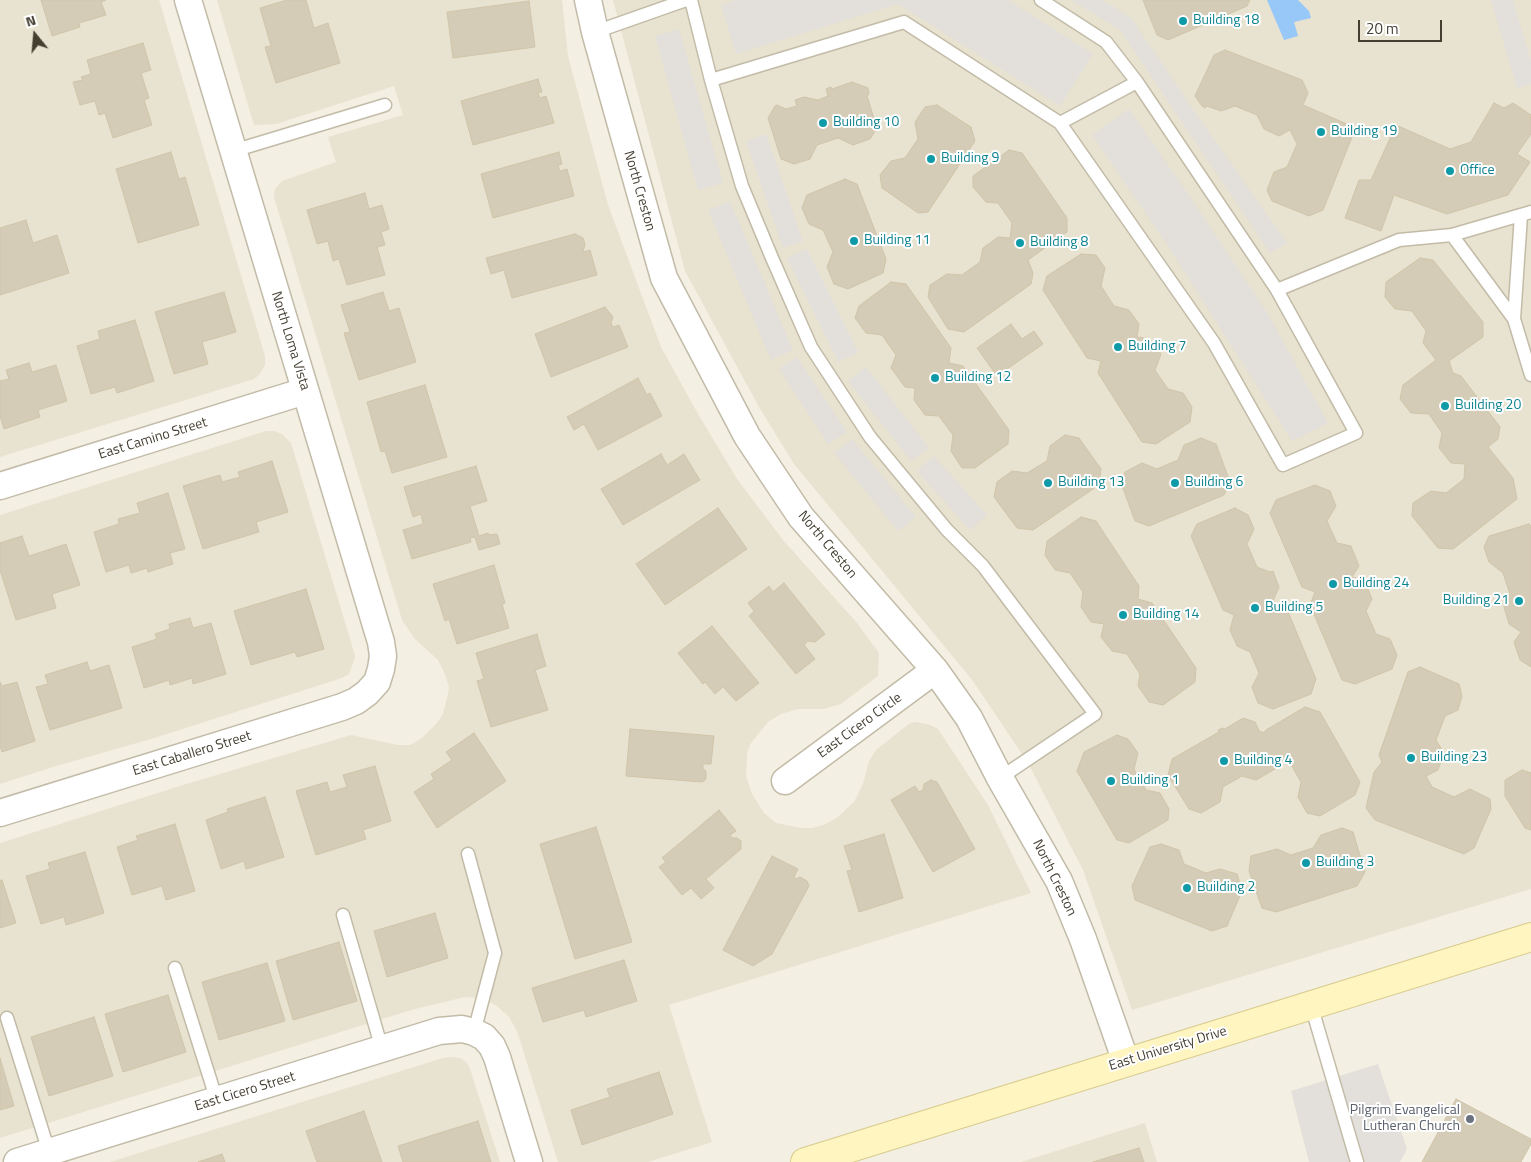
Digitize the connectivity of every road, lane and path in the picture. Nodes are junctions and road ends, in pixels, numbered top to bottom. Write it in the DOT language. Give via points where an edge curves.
graph roads {
  1 [pos="188,0"];
  2 [pos="588,0"];
  3 [pos="686,0"];
  4 [pos="691,0"];
  5 [pos="1041,0"];
  6 [pos="595,32"];
  7 [pos="711,80"];
  8 [pos="1137,82"];
  9 [pos="385,106"];
  10 [pos="1060,123"];
  11 [pos="233,151"];
  12 [pos="1526,214"];
  13 [pos="1452,235"];
  14 [pos="1278,290"];
  15 [pos="1514,319"];
  16 [pos="1531,375"];
  17 [pos="305,391"];
  18 [pos="0,486"];
  19 [pos="935,670"];
  20 [pos="377,682"];
  21 [pos="1000,778"];
  22 [pos="785,781"];
  23 [pos="0,813"];
  24 [pos="468,854"];
  25 [pos="343,914"];
  26 [pos="1531,937"];
  27 [pos="175,968"];
  28 [pos="1311,1005"];
  29 [pos="7,1018"];
  30 [pos="474,1032"];
  31 [pos="382,1049"];
  32 [pos="1126,1062"];
  33 [pos="217,1100"];
  34 [pos="49,1152"];
  35 [pos="17,1162"];
  36 [pos="529,1162"];
  37 [pos="805,1162"];
  38 [pos="1357,1162"];
  1 -- 11 [label="street, North Loma Vista"];
  2 -- 6 [label="street, North Creston"];
  3 -- 6 [label="lane"];
  4 -- 7 [label="lane"];
  5 -- 8 [label="lane" via="1106,42"];
  6 -- 19 [label="street, North Creston" via="664,278 747,436 801,517"];
  7 -- 10 [label="lane" via="904,22"];
  7 -- 21 [label="lane" via="742,186 811,347 870,437 947,530 983,566 1095,714"];
  8 -- 10 [label="lane"];
  8 -- 14 [label="lane"];
  9 -- 11 [label="lane"];
  10 -- 14 [label="lane" via="1214,343 1283,465 1356,433"];
  11 -- 17 [label="street, North Loma Vista"];
  12 -- 13 [label="lane"];
  12 -- 15 [label="lane"];
  13 -- 14 [label="lane" via="1399,240"];
  13 -- 15 [label="lane"];
  15 -- 16 [label="lane"];
  17 -- 18 [label="street, East Camino Street"];
  17 -- 20 [label="street, North Loma Vista" via="381,642 381,669"];
  19 -- 21 [label="street, North Creston" via="969,718"];
  19 -- 22 [label="street, East Cicero Circle"];
  20 -- 23 [label="street, East Caballero Street" via="356,701 342,707"];
  21 -- 32 [label="street, North Creston" via="1059,880"];
  24 -- 30 [label="lane" via="495,953"];
  25 -- 31 [label="lane"];
  26 -- 28 [label="main road, East University Drive"];
  27 -- 33 [label="lane"];
  28 -- 32 [label="main road, East University Drive"];
  28 -- 38 [label="lane"];
  29 -- 34 [label="lane"];
  30 -- 31 [label="street, East Cicero Street" via="462,1029 439,1031"];
  30 -- 36 [label="street" via="484,1037 497,1057"];
  31 -- 33 [label="street, East Cicero Street"];
  32 -- 37 [label="main road, East University Drive"];
  33 -- 34 [label="street, East Cicero Street"];
  34 -- 35 [label="street, East Cicero Street"];
}
